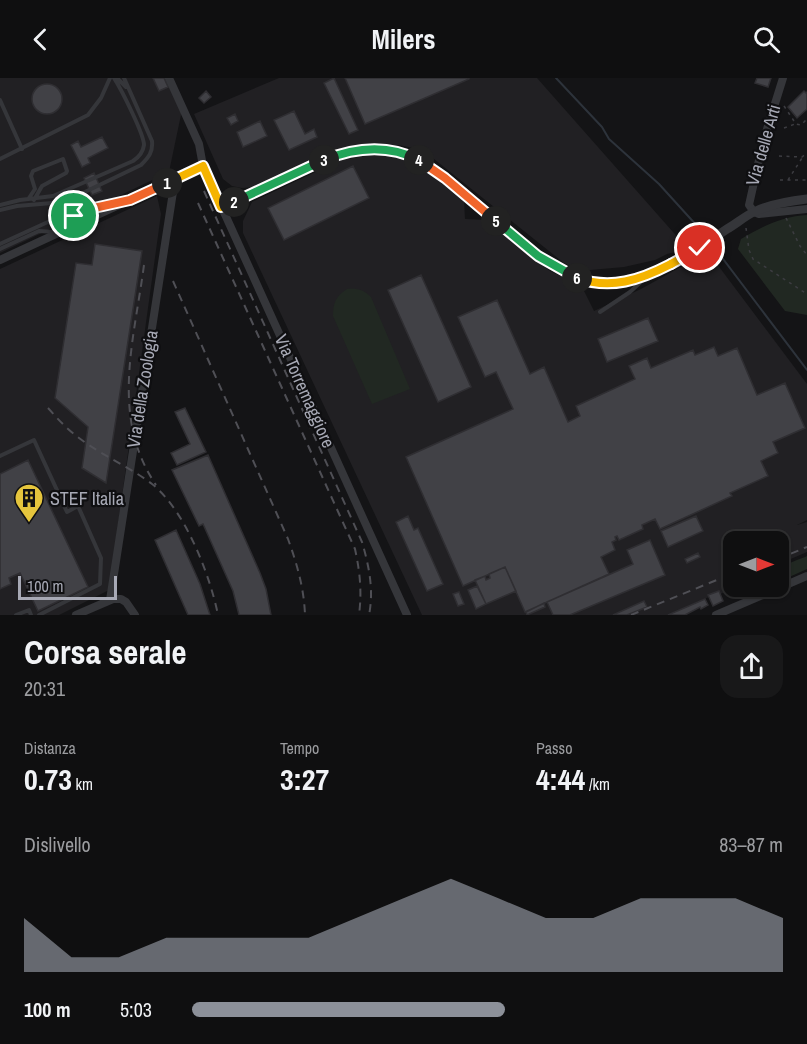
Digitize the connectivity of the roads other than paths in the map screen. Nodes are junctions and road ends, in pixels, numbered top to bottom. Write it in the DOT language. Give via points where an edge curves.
graph roads {
  1 [pos="113,78"];
  2 [pos="124,78"];
  3 [pos="169,78"];
  4 [pos="783,78"];
  5 [pos="133,98"];
  6 [pos="0,100"];
  7 [pos="22,149"];
  8 [pos="0,159"];
  9 [pos="203,166"];
  10 [pos="32,179"];
  11 [pos="175,179"];
  12 [pos="42,186"];
  13 [pos="28,199"];
  14 [pos="35,199"];
  15 [pos="807,199"];
  16 [pos="130,200"];
  17 [pos="0,205"];
  18 [pos="26,205"];
  19 [pos="221,207"];
  20 [pos="807,209"];
  21 [pos="0,210"];
  22 [pos="754,212"];
  23 [pos="60,233"];
  24 [pos="0,244"];
  25 [pos="0,249"];
  26 [pos="0,260"];
  27 [pos="647,276"];
  28 [pos="600,312"];
  29 [pos="0,456"];
  30 [pos="807,576"];
  31 [pos="110,600"];
  32 [pos="16,615"];
  33 [pos="31,615"];
  34 [pos="39,615"];
  35 [pos="76,615"];
  36 [pos="135,615"];
  37 [pos="407,615"];
  38 [pos="716,615"];
  1 -- 5 [label="lane"];
  1 -- 7 [label="lane" via="87,116"];
  1 -- 14 [label="lane" via="140,132 144,144 141,155 65,192"];
  2 -- 5 [label="lane"];
  3 -- 9 [label="street, Via Torremaggiore" via="199,144"];
  4 -- 22 [label="street, Via delle Arti" via="749,196 748,205"];
  5 -- 18 [label="lane" via="152,141 150,156 141,165 64,202"];
  6 -- 7 [label="lane"];
  7 -- 8 [label="lane"];
  9 -- 11 [label="street"];
  9 -- 19 [label="street, Via Torremaggiore"];
  10 -- 12 [label="lane"];
  10 -- 12 [label="lane" via="33,171 63,159 66,173"];
  10 -- 13 [label="lane" via="35,189"];
  11 -- 16 [label="street"];
  11 -- 31 [label="street, Via della Zoologia"];
  12 -- 14 [label="lane"];
  13 -- 14 [label="lane"];
  13 -- 17 [label="lane"];
  14 -- 18 [label="lane"];
  15 -- 22 [label="street"];
  16 -- 23 [label="street"];
  16 -- 24 [label="lane" via="50,221"];
  18 -- 21 [label="lane"];
  19 -- 27 [label="street" via="331,157 357,150 388,149 426,163 538,256 565,272 587,282 606,283"];
  19 -- 37 [label="street, Via Torremaggiore"];
  20 -- 22 [label="street"];
  22 -- 27 [label="street" via="700,248"];
  23 -- 25 [label="lane" via="39,231"];
  23 -- 26 [label="street"];
  27 -- 28 [label="lane"];
  29 -- 34 [label="lane" via="34,440 67,512 78,506 101,558 100,584"];
  30 -- 38 [label="street"];
  31 -- 35 [label="street"];
  31 -- 36 [label="street" via="126,602"];
  32 -- 33 [label="lane" via="29,610"];
}
